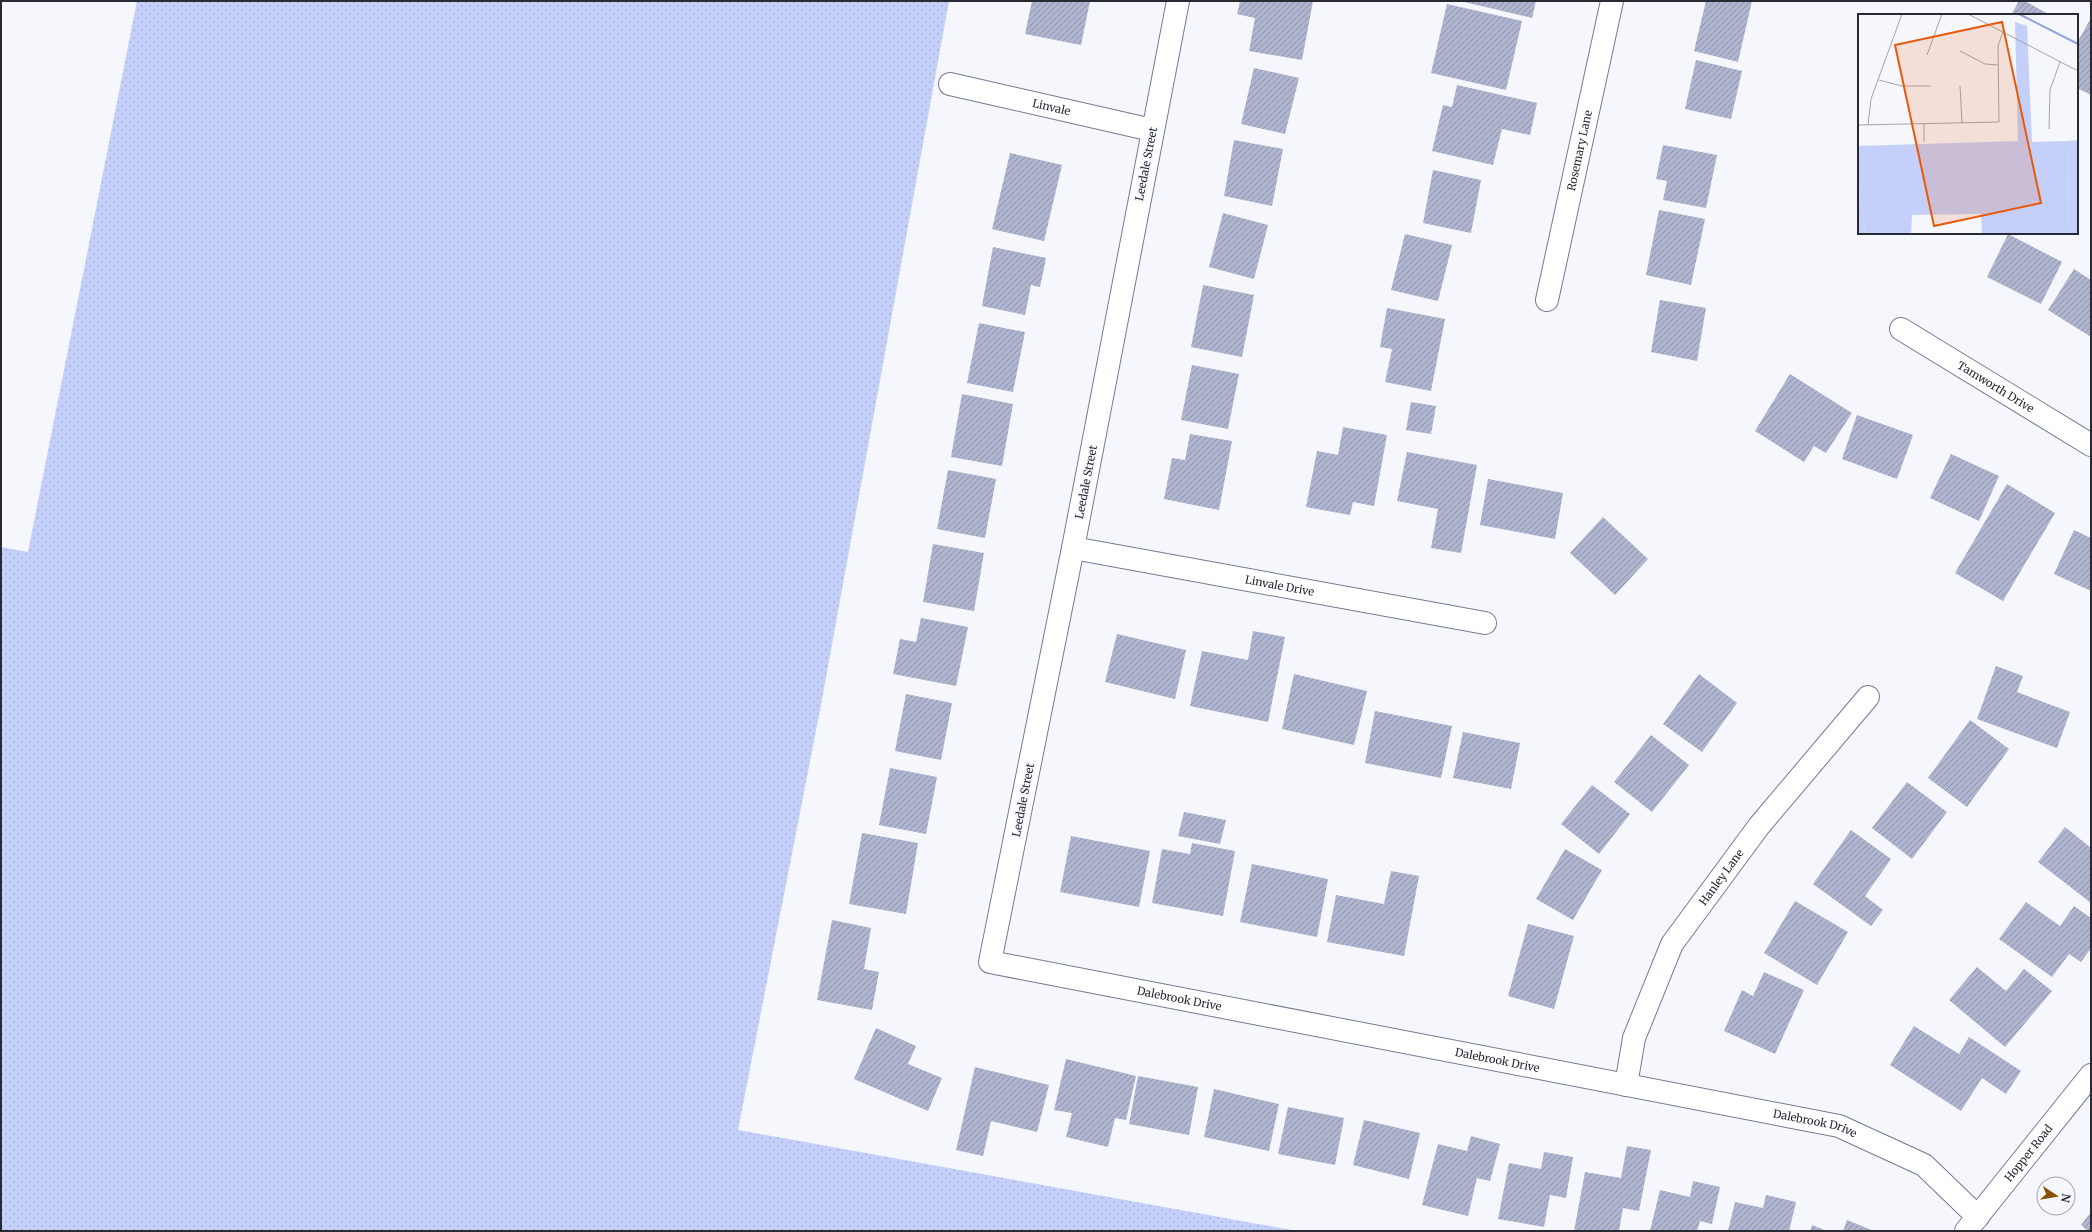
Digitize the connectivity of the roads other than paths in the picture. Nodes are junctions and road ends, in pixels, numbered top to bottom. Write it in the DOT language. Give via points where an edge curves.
graph roads {
  1 [pos="1178,1"];
  2 [pos="1612,1"];
  3 [pos="950,84"];
  4 [pos="1152,130"];
  5 [pos="1547,300"];
  6 [pos="1901,329"];
  7 [pos="2091,445"];
  8 [pos="1074,548"];
  9 [pos="1485,623"];
  10 [pos="1868,697"];
  11 [pos="990,962"];
  12 [pos="2091,1075"];
  13 [pos="1626,1085"];
  14 [pos="1972,1224"];
  1 -- 4 [label="street, Leedale Street"];
  2 -- 5 [label="street, Rosemary Lane"];
  3 -- 4 [label="street, Linvale"];
  4 -- 8 [label="street, Leedale Street"];
  6 -- 7 [label="street, Tamworth Drive"];
  8 -- 9 [label="street, Linvale Drive"];
  8 -- 11 [label="street, Leedale Street"];
  10 -- 13 [label="street, Hanley Lane" via="1759,826 1672,944 1634,1038"];
  11 -- 13 [label="street, Dalebrook Drive"];
  12 -- 14 [label="street, Hopper Road"];
  13 -- 14 [label="street, Dalebrook Drive" via="1839,1126 1924,1165"];
}
